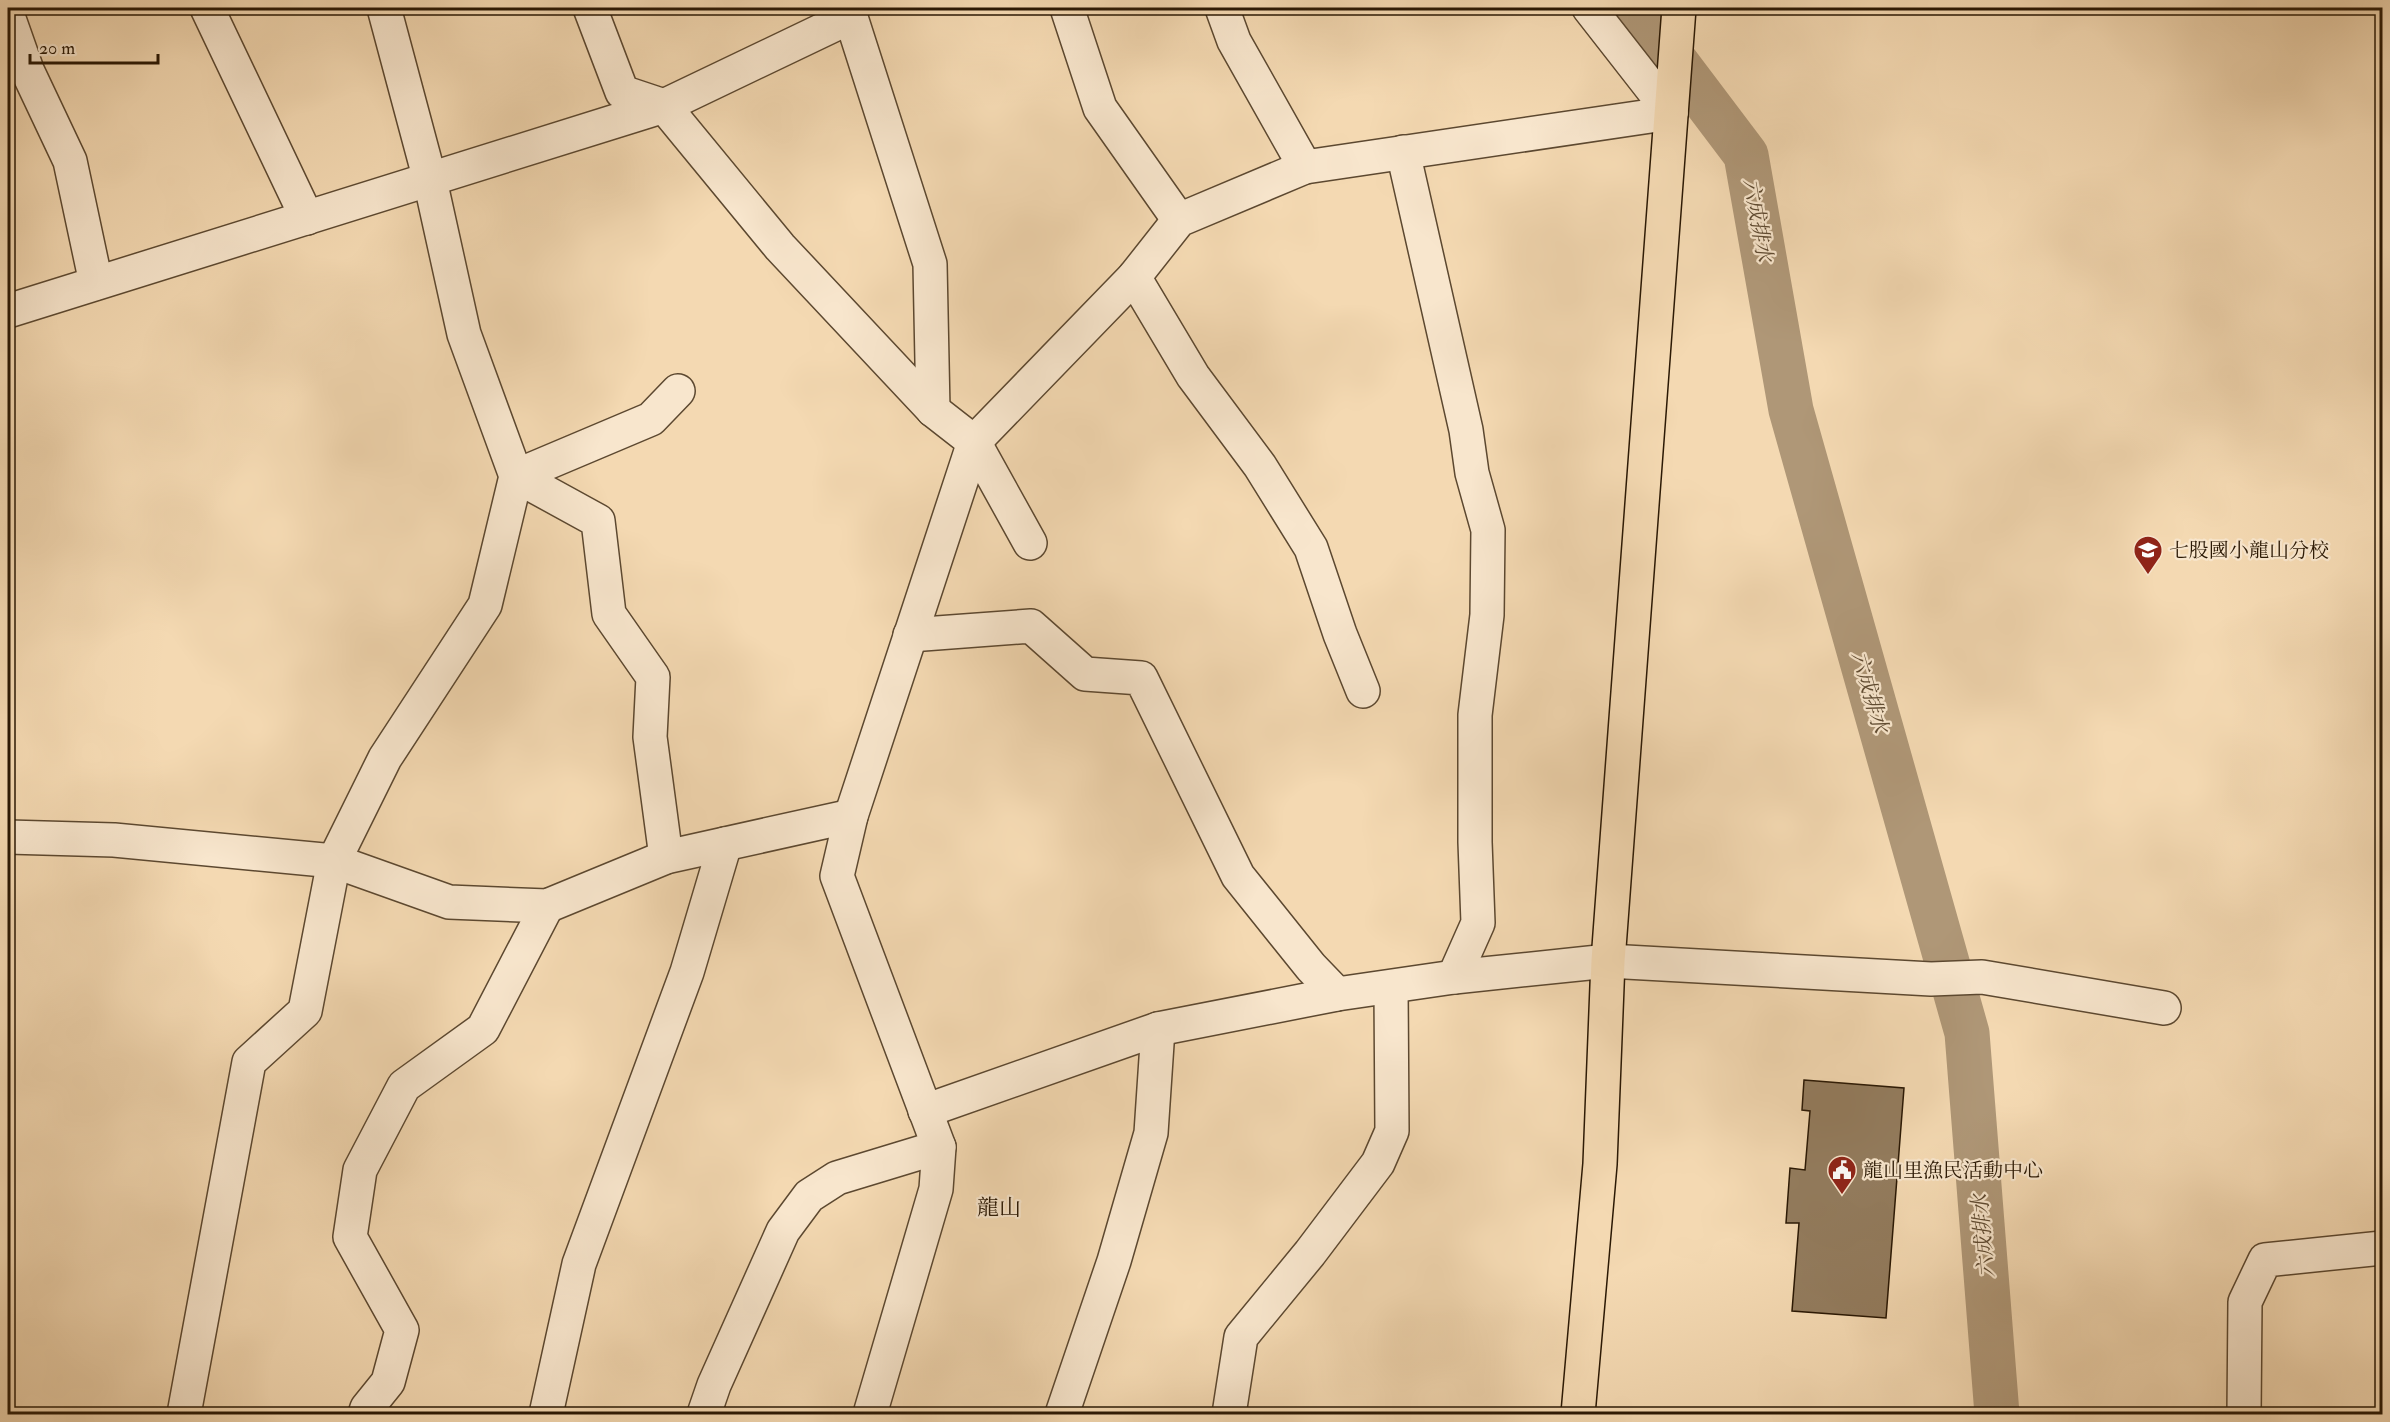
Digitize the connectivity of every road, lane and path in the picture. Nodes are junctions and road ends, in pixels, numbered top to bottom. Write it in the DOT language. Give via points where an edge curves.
graph roads {
  1 [pos="207,8"];
  2 [pos="384,8"];
  3 [pos="590,8"];
  4 [pos="1067,8"];
  5 [pos="1222,8"];
  6 [pos="1589,8"];
  7 [pos="1679,8"];
  8 [pos="849,12"];
  9 [pos="8,16"];
  10 [pos="664,106"];
  11 [pos="1671,113"];
  12 [pos="1403,152"];
  13 [pos="1305,166"];
  14 [pos="430,180"];
  15 [pos="307,218"];
  16 [pos="1179,220"];
  17 [pos="1134,277"];
  18 [pos="96,283"];
  19 [pos="8,311"];
  20 [pos="678,391"];
  21 [pos="933,410"];
  22 [pos="975,442"];
  23 [pos="516,476"];
  24 [pos="1030,543"];
  25 [pos="910,635"];
  26 [pos="1363,691"];
  27 [pos="851,816"];
  28 [pos="8,837"];
  29 [pos="725,844"];
  30 [pos="666,857"];
  31 [pos="334,861"];
  32 [pos="547,906"];
  33 [pos="1608,961"];
  34 [pos="1454,977"];
  35 [pos="1391,988"];
  36 [pos="1337,994"];
  37 [pos="2164,1008"];
  38 [pos="1158,1029"];
  39 [pos="925,1111"];
  40 [pos="939,1147"];
  41 [pos="2382,1248"];
  42 [pos="184,1414"];
  43 [pos="365,1414"];
  44 [pos="546,1414"];
  45 [pos="704,1414"];
  46 [pos="870,1414"];
  47 [pos="1062,1414"];
  48 [pos="1229,1414"];
  49 [pos="1578,1414"];
  50 [pos="2244,1414"];
  1 -- 15 [label="lane"];
  2 -- 14 [label="lane"];
  3 -- 10 [label="lane" via="622,92"];
  4 -- 16 [label="lane" via="1100,108"];
  5 -- 13 [label="lane" via="1234,40"];
  6 -- 11 [label="lane"];
  7 -- 11 [label="main road"];
  8 -- 10 [label="lane"];
  8 -- 21 [label="lane" via="930,264"];
  9 -- 18 [label="lane" via="27,70 70,161"];
  10 -- 14 [label="lane"];
  10 -- 21 [label="lane" via="780,247"];
  11 -- 12 [label="lane"];
  11 -- 33 [label="main road"];
  12 -- 13 [label="lane"];
  12 -- 34 [label="lane" via="1466,430 1472,473 1488,530 1487,615 1475,715 1478,923"];
  13 -- 16 [label="lane"];
  14 -- 15 [label="lane"];
  14 -- 23 [label="lane" via="464,334"];
  15 -- 18 [label="lane"];
  16 -- 17 [label="lane"];
  17 -- 22 [label="lane"];
  17 -- 26 [label="lane" via="1193,376 1260,466 1311,548"];
  18 -- 19 [label="lane"];
  20 -- 23 [label="lane" via="651,419"];
  21 -- 22 [label="lane"];
  22 -- 24 [label="lane"];
  22 -- 25 [label="lane"];
  23 -- 30 [label="lane" via="598,521 609,614 653,677 650,737"];
  23 -- 31 [label="lane" via="485,605 385,758"];
  25 -- 27 [label="lane"];
  25 -- 36 [label="lane" via="1031,627 1085,674 1141,678 1238,876"];
  27 -- 29 [label="lane"];
  27 -- 39 [label="lane" via="837,876"];
  28 -- 31 [label="lane" via="114,840"];
  29 -- 30 [label="lane"];
  29 -- 44 [label="lane" via="687,972 579,1264"];
  30 -- 32 [label="lane"];
  31 -- 32 [label="lane" via="449,902"];
  31 -- 42 [label="lane" via="305,1011 249,1062"];
  32 -- 43 [label="lane" via="483,1029 404,1086 360,1170 350,1238 402,1330 388,1382"];
  33 -- 34 [label="lane"];
  33 -- 37 [label="lane" via="1931,979 1982,977"];
  33 -- 49 [label="main road" via="1600,1164"];
  34 -- 35 [label="lane"];
  35 -- 36 [label="lane"];
  35 -- 48 [label="lane" via="1392,1131 1378,1163 1241,1337"];
  36 -- 38 [label="lane"];
  38 -- 39 [label="lane"];
  38 -- 47 [label="lane" via="1151,1133"];
  39 -- 40 [label="lane"];
  40 -- 45 [label="lane" via="837,1178 809,1196 783,1231"];
  40 -- 46 [label="lane" via="936,1189"];
  41 -- 50 [label="lane" via="2265,1260 2245,1302"];
}
